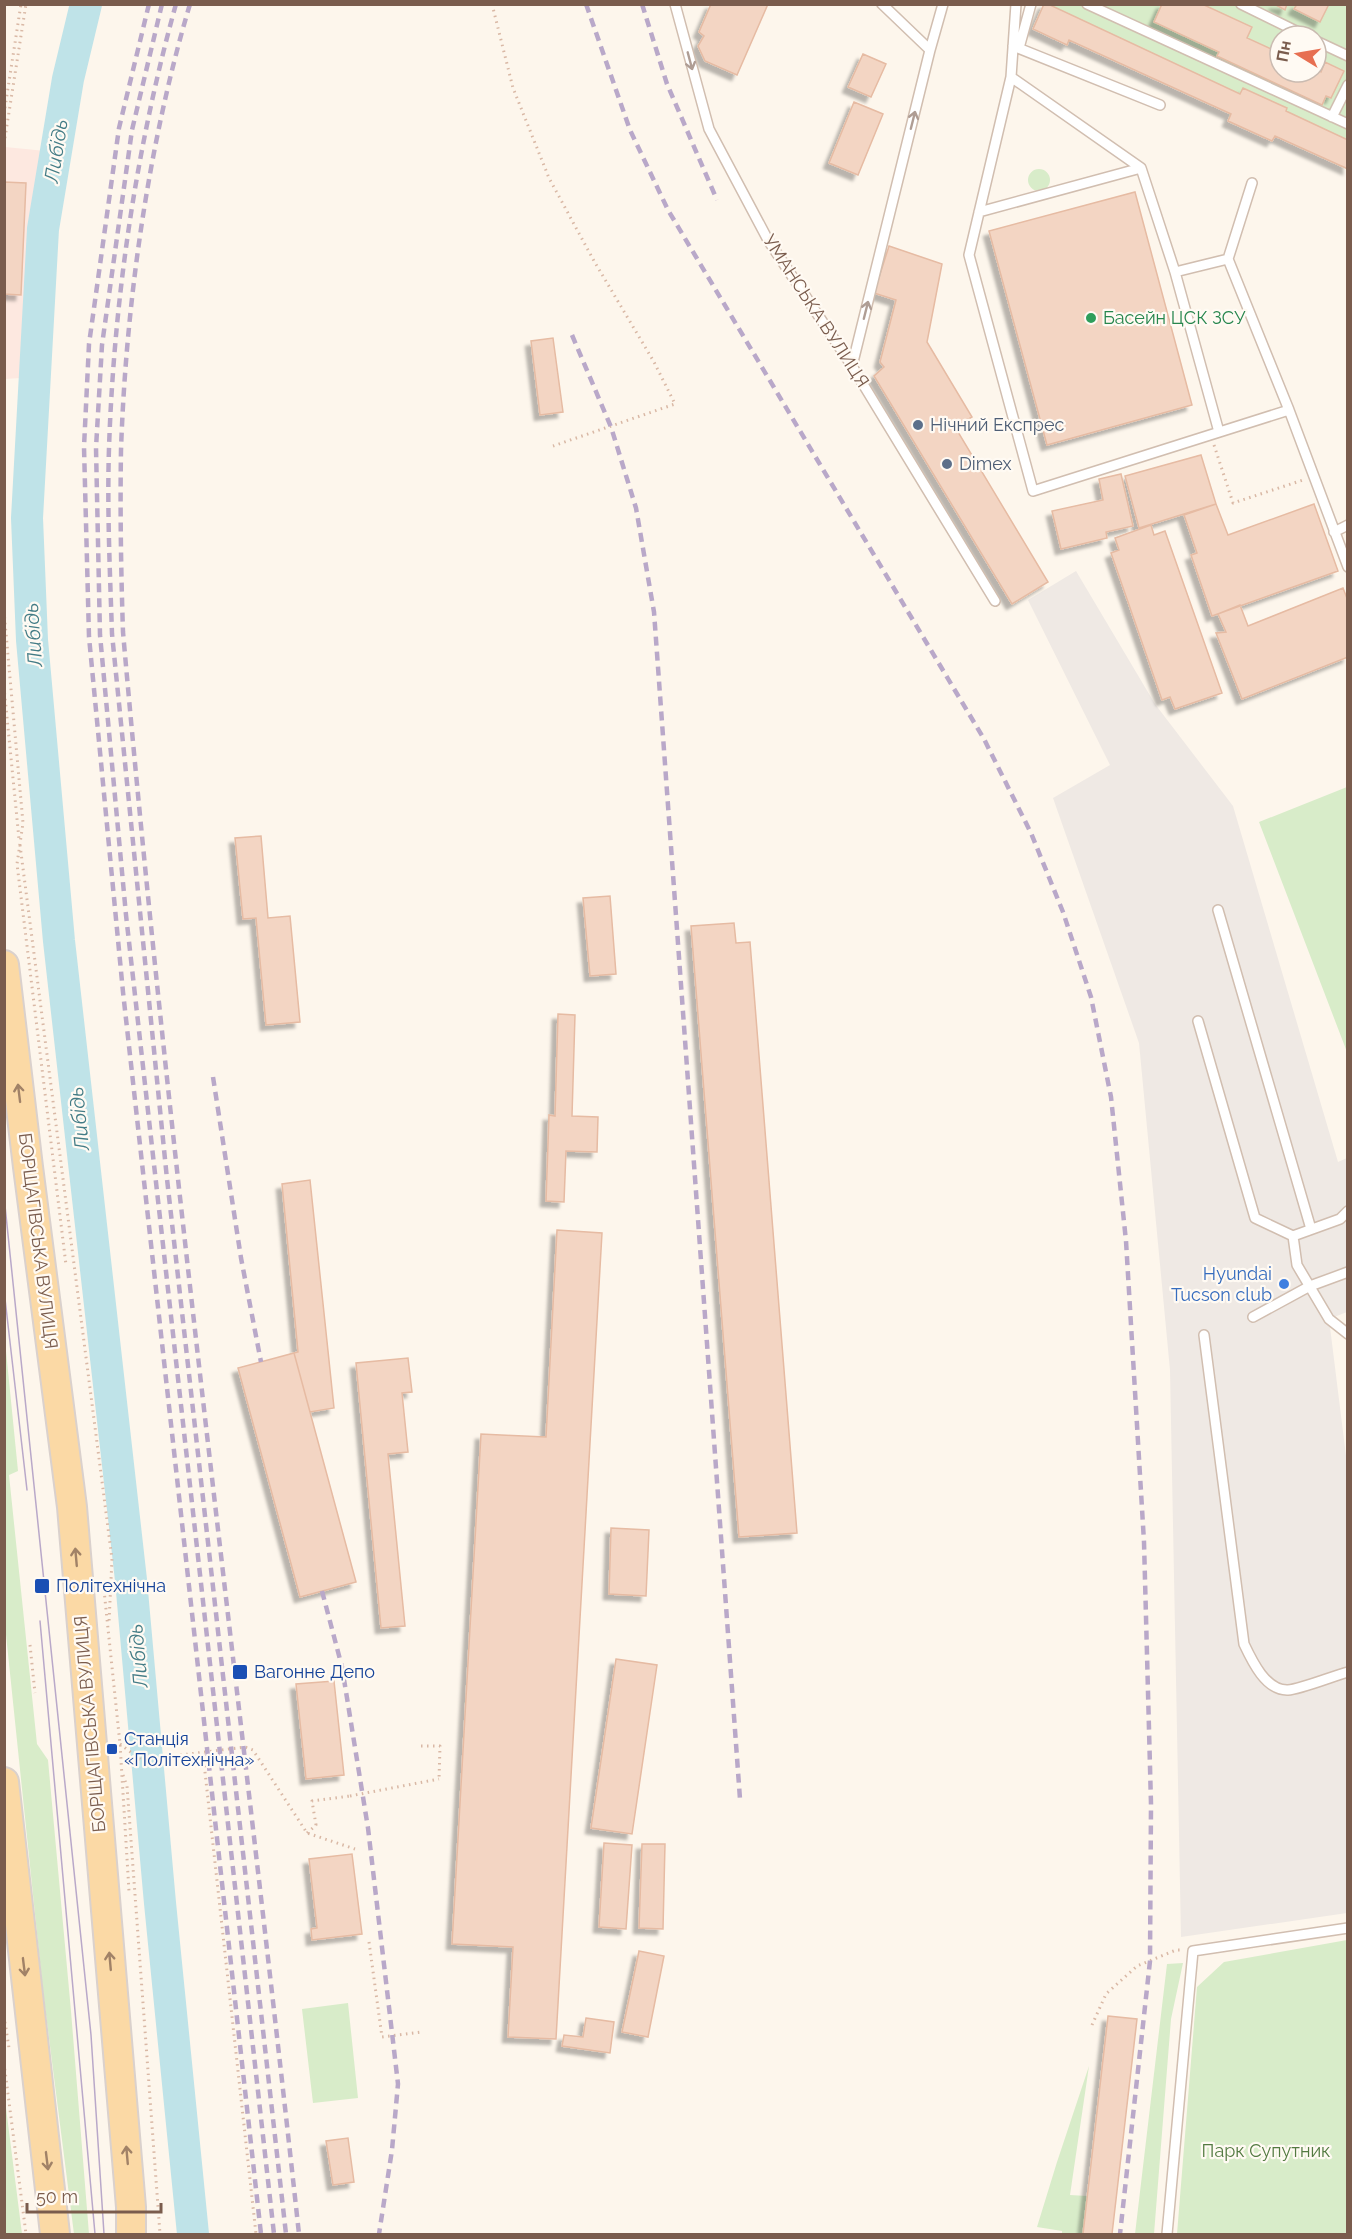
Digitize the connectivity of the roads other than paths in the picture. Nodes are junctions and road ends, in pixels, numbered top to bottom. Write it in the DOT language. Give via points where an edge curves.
graph roads {
  1 [pos="675,4"];
  2 [pos="882,4"];
  3 [pos="943,4"];
  4 [pos="1016,4"];
  5 [pos="1031,4"];
  6 [pos="1087,4"];
  7 [pos="1241,4"];
  8 [pos="1282,24"];
  9 [pos="1016,47"];
  10 [pos="1328,47"];
  11 [pos="930,50"];
  12 [pos="1347,56"];
  13 [pos="1011,77"];
  14 [pos="1347,85"];
  15 [pos="1160,105"];
  16 [pos="1332,117"];
  17 [pos="1347,124"];
  18 [pos="1141,168"];
  19 [pos="1252,183"];
  20 [pos="979,212"];
  21 [pos="1228,260"];
  22 [pos="1175,272"];
  23 [pos="852,366"];
  24 [pos="1289,410"];
  25 [pos="1215,434"];
  26 [pos="1347,525"];
  27 [pos="1334,532"];
  28 [pos="1347,567"];
  29 [pos="995,601"];
  30 [pos="1218,910"];
  31 [pos="4,965"];
  32 [pos="1198,1021"];
  33 [pos="1347,1211"];
  34 [pos="1311,1229"];
  35 [pos="1293,1236"];
  36 [pos="1347,1272"];
  37 [pos="1310,1286"];
  38 [pos="1253,1317"];
  39 [pos="1204,1335"];
  40 [pos="1347,1335"];
  41 [pos="1347,1672"];
  42 [pos="4,1782"];
  43 [pos="1347,1928"];
  44 [pos="55,2235"];
  45 [pos="131,2235"];
  46 [pos="1167,2235"];
  1 -- 23 [label="lane, УМАНСЬКА ВУЛИЦЯ, one-way" via="709,129 768,240"];
  2 -- 11 [label="lane"];
  3 -- 11 [label="lane"];
  4 -- 9 [label="lane"];
  5 -- 9 [label="lane"];
  6 -- 16 [label="lane"];
  7 -- 8 [label="lane"];
  9 -- 13 [label="lane"];
  9 -- 15 [label="lane"];
  10 -- 12 [label="lane"];
  23 -- 11 [label="lane, one-way"];
  13 -- 18 [label="lane"];
  13 -- 20 [label="lane"];
  14 -- 16 [label="lane"];
  16 -- 17 [label="lane"];
  18 -- 20 [label="lane"];
  18 -- 22 [label="lane"];
  19 -- 21 [label="lane"];
  20 -- 25 [label="lane" via="969,255 1033,491"];
  21 -- 22 [label="lane"];
  21 -- 24 [label="lane"];
  22 -- 25 [label="lane"];
  23 -- 29 [label="lane, УМАНСЬКА ВУЛИЦЯ"];
  24 -- 25 [label="lane"];
  24 -- 27 [label="lane"];
  26 -- 27 [label="lane"];
  27 -- 28 [label="lane"];
  30 -- 34 [label="lane"];
  45 -- 31 [label="main road, БОРЩАГІВСЬКА ВУЛИЦЯ, one-way" via="72,1507"];
  32 -- 35 [label="lane" via="1256,1218"];
  33 -- 34 [label="lane" via="1340,1219"];
  34 -- 35 [label="lane"];
  35 -- 37 [label="lane" via="1297,1265"];
  36 -- 37 [label="lane"];
  37 -- 38 [label="lane"];
  37 -- 40 [label="lane" via="1329,1319"];
  39 -- 41 [label="lane" via="1244,1644 1267,1680 1287,1690"];
  42 -- 44 [label="main road, one-way"];
  43 -- 46 [label="lane" via="1193,1951"];
}
